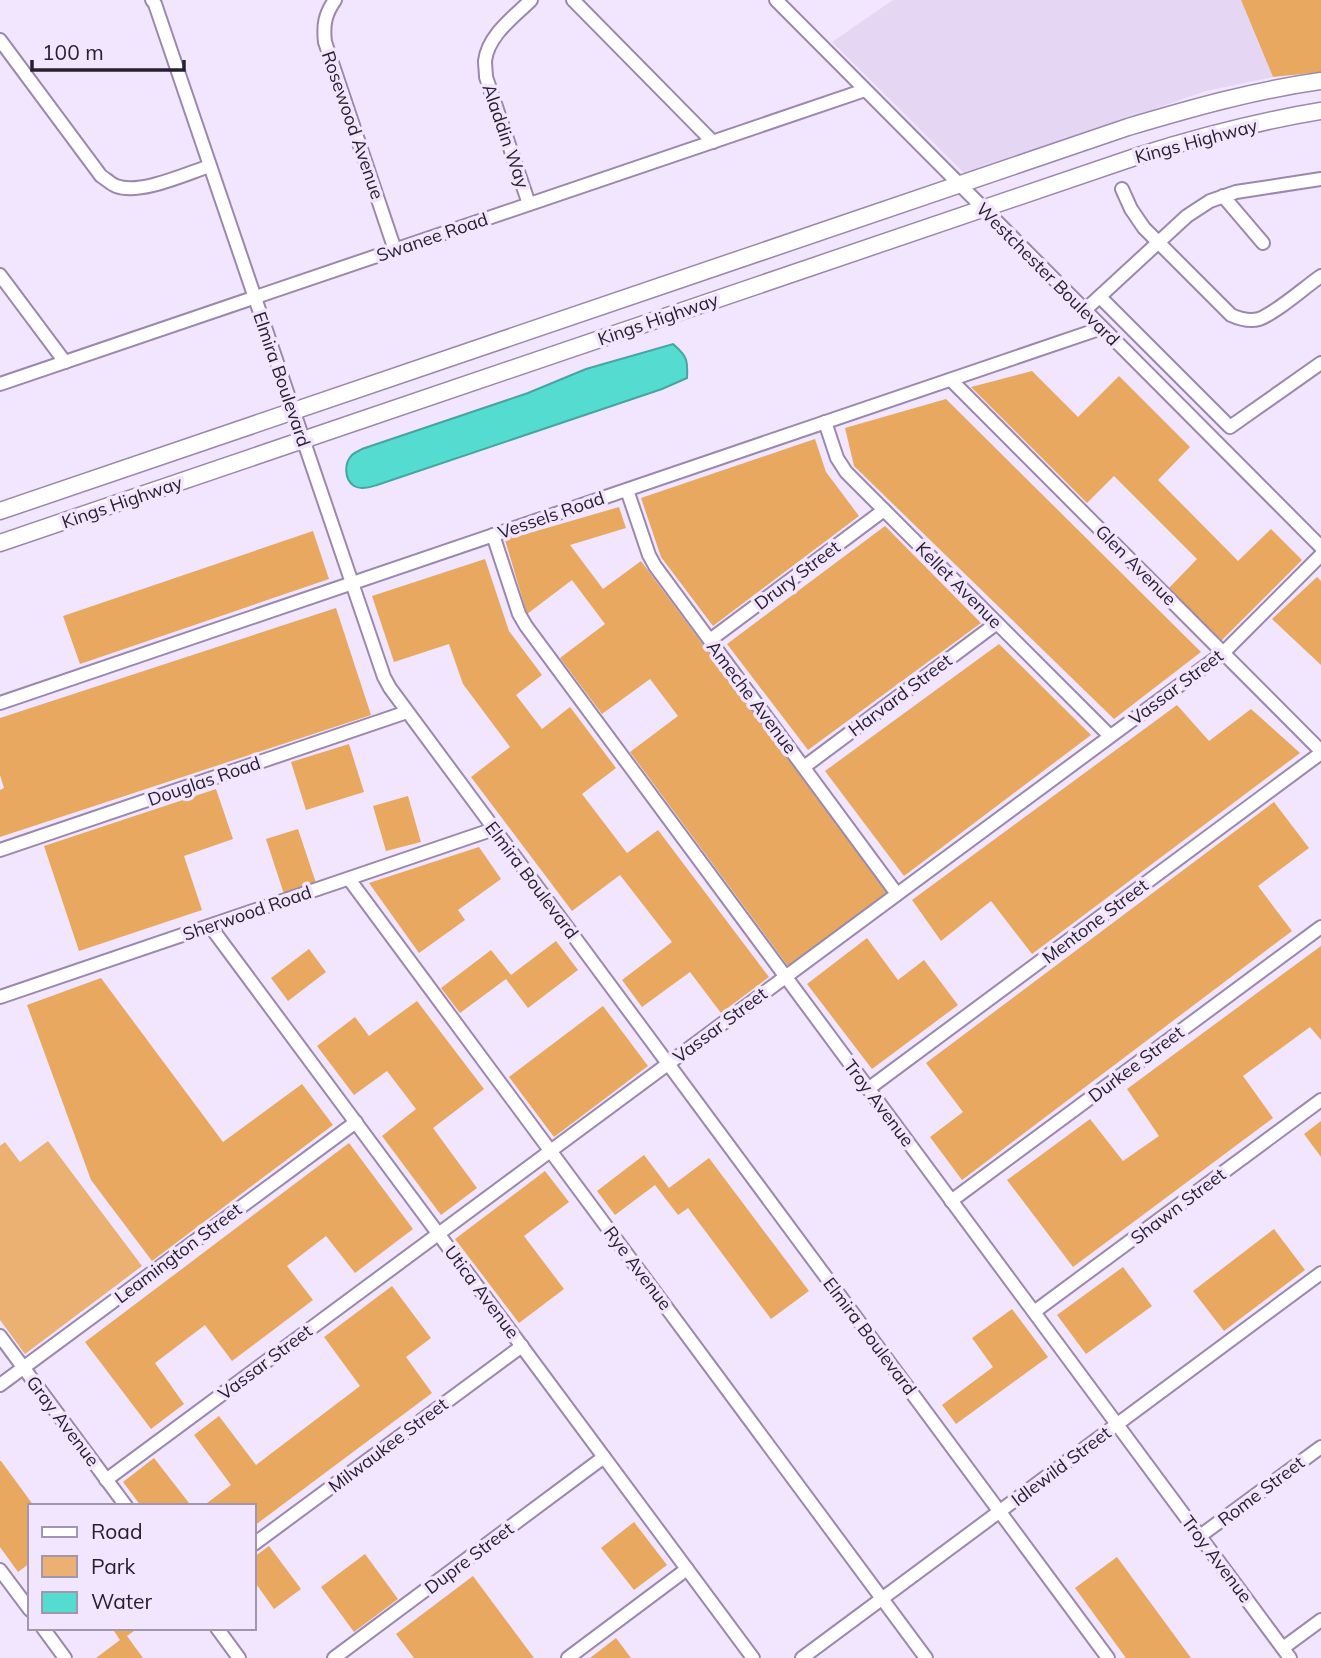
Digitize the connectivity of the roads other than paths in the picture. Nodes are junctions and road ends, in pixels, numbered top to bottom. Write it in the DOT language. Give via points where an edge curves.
graph roads {
  1 [pos="152,0"];
  2 [pos="335,0"];
  3 [pos="531,0"];
  4 [pos="573,0"];
  5 [pos="776,0"];
  6 [pos="0,40"];
  7 [pos="1321,81"];
  8 [pos="865,90"];
  9 [pos="1321,111"];
  10 [pos="713,142"];
  11 [pos="210,166"];
  12 [pos="1321,179"];
  13 [pos="960,185"];
  14 [pos="1122,189"];
  15 [pos="1223,196"];
  16 [pos="530,204"];
  17 [pos="983,209"];
  18 [pos="1158,243"];
  19 [pos="1263,243"];
  20 [pos="395,250"];
  21 [pos="0,275"];
  22 [pos="1321,276"];
  23 [pos="1100,297"];
  24 [pos="255,298"];
  25 [pos="1085,310"];
  26 [pos="1102,328"];
  27 [pos="65,362"];
  28 [pos="1321,363"];
  29 [pos="951,380"];
  30 [pos="0,384"];
  31 [pos="293,412"];
  32 [pos="824,422"];
  33 [pos="303,440"];
  34 [pos="627,490"];
  35 [pos="884,510"];
  36 [pos="0,512"];
  37 [pos="493,535"];
  38 [pos="0,543"];
  39 [pos="1321,547"];
  40 [pos="1321,555"];
  41 [pos="352,583"];
  42 [pos="997,623"];
  43 [pos="710,640"];
  44 [pos="1223,653"];
  45 [pos="0,703"];
  46 [pos="407,712"];
  47 [pos="1110,736"];
  48 [pos="1321,752"];
  49 [pos="804,767"];
  50 [pos="494,829"];
  51 [pos="0,850"];
  52 [pos="349,879"];
  53 [pos="897,894"];
  54 [pos="211,926"];
  55 [pos="1321,927"];
  56 [pos="786,976"];
  57 [pos="0,997"];
  58 [pos="668,1064"];
  59 [pos="869,1088"];
  60 [pos="1321,1100"];
  61 [pos="356,1122"];
  62 [pos="551,1151"];
  63 [pos="951,1200"];
  64 [pos="438,1234"];
  65 [pos="1321,1273"];
  66 [pos="1034,1312"];
  67 [pos="0,1336"];
  68 [pos="522,1346"];
  69 [pos="23,1367"];
  70 [pos="0,1385"];
  71 [pos="1117,1424"];
  72 [pos="1321,1447"];
  73 [pos="604,1457"];
  74 [pos="106,1479"];
  75 [pos="125,1504"];
  76 [pos="1000,1511"];
  77 [pos="1200,1536"];
  78 [pos="256,1543"];
  79 [pos="687,1569"];
  80 [pos="0,1570"];
  81 [pos="882,1598"];
  82 [pos="28,1607"];
  83 [pos="1321,1620"];
  84 [pos="44,1630"];
  85 [pos="218,1630"];
  86 [pos="1287,1653"];
  87 [pos="65,1658"];
  88 [pos="239,1658"];
  89 [pos="334,1658"];
  90 [pos="568,1658"];
  91 [pos="753,1658"];
  92 [pos="802,1658"];
  93 [pos="926,1658"];
  94 [pos="1108,1658"];
  1 -- 11 [label="street, Elmira Boulevard"];
  2 -- 20 [label="street, Rosewood Avenue" via="323,26 325,42"];
  3 -- 16 [label="street, Aladdin Way" via="499,32 485,61 486,77"];
  4 -- 10 [label="street"];
  5 -- 8 [label="street, Westchester Boulevard"];
  6 -- 11 [label="street" via="101,176 115,185 146,187"];
  7 -- 13 [label="main road, Kings Highway" via="1181,111"];
  8 -- 10 [label="street, Swanee Road"];
  8 -- 13 [label="street, Westchester Boulevard"];
  9 -- 17 [label="main road, Kings Highway" via="1189,140"];
  10 -- 16 [label="street, Swanee Road"];
  11 -- 24 [label="street, Elmira Boulevard"];
  12 -- 15 [label="street"];
  13 -- 17 [label="street, Westchester Boulevard"];
  13 -- 31 [label="main road, Kings Highway"];
  14 -- 18 [label="street" via="1131,209"];
  15 -- 18 [label="street" via="1187,216"];
  15 -- 19 [label="street"];
  16 -- 20 [label="street, Swanee Road"];
  17 -- 25 [label="street, Westchester Boulevard"];
  17 -- 33 [label="main road, Kings Highway"];
  18 -- 22 [label="street" via="1231,315 1244,320 1257,320"];
  18 -- 23 [label="street"];
  20 -- 24 [label="street, Swanee Road"];
  21 -- 27 [label="street"];
  23 -- 25 [label="street"];
  23 -- 28 [label="street" via="1230,427"];
  24 -- 27 [label="street, Swanee Road"];
  24 -- 31 [label="street, Elmira Boulevard"];
  25 -- 26 [label="street, Westchester Boulevard"];
  26 -- 29 [label="street, Vessels Road"];
  26 -- 39 [label="street, Westchester Boulevard"];
  27 -- 30 [label="street, Swanee Road"];
  29 -- 32 [label="street, Vessels Road"];
  29 -- 44 [label="street, Glen Avenue"];
  31 -- 33 [label="street, Elmira Boulevard"];
  31 -- 36 [label="main road, Kings Highway"];
  32 -- 34 [label="street, Vessels Road"];
  32 -- 35 [label="street, Kellet Avenue" via="841,465"];
  33 -- 38 [label="main road, Kings Highway"];
  33 -- 41 [label="street, Elmira Boulevard"];
  34 -- 37 [label="street, Vessels Road"];
  34 -- 43 [label="street, Ameche Avenue" via="655,566"];
  35 -- 42 [label="street, Kellet Avenue"];
  35 -- 43 [label="street, Drury Street"];
  37 -- 41 [label="street, Vessels Road"];
  37 -- 56 [label="street, Troy Avenue" via="526,626"];
  40 -- 44 [label="street, Vassar Street"];
  41 -- 45 [label="street, Vessels Road"];
  41 -- 46 [label="street, Elmira Boulevard" via="384,677"];
  42 -- 47 [label="street, Kellet Avenue"];
  42 -- 49 [label="street, Harvard Street"];
  43 -- 49 [label="street, Ameche Avenue"];
  44 -- 47 [label="street, Vassar Street"];
  44 -- 48 [label="street, Glen Avenue"];
  46 -- 50 [label="street, Elmira Boulevard"];
  46 -- 51 [label="street, Douglas Road"];
  47 -- 53 [label="street, Vassar Street"];
  48 -- 59 [label="street, Mentone Street"];
  49 -- 53 [label="street, Ameche Avenue"];
  50 -- 52 [label="street, Sherwood Road"];
  50 -- 58 [label="street, Elmira Boulevard"];
  52 -- 54 [label="street, Sherwood Road"];
  52 -- 62 [label="street, Rye Avenue"];
  53 -- 56 [label="street, Vassar Street"];
  54 -- 57 [label="street, Sherwood Road"];
  54 -- 61 [label="street, Utica Avenue"];
  55 -- 63 [label="street, Durkee Street"];
  56 -- 58 [label="street, Vassar Street"];
  56 -- 59 [label="street, Troy Avenue"];
  58 -- 62 [label="street, Vassar Street"];
  58 -- 76 [label="street, Elmira Boulevard"];
  59 -- 63 [label="street, Troy Avenue"];
  60 -- 66 [label="street, Shawn Street"];
  61 -- 64 [label="street, Utica Avenue"];
  61 -- 69 [label="street, Leamington Street"];
  62 -- 64 [label="street, Vassar Street"];
  62 -- 81 [label="street, Rye Avenue"];
  63 -- 66 [label="street, Troy Avenue"];
  64 -- 68 [label="street, Utica Avenue"];
  64 -- 74 [label="street, Vassar Street"];
  65 -- 71 [label="street, Idlewild Street"];
  66 -- 71 [label="street, Troy Avenue"];
  67 -- 69 [label="street, Gray Avenue"];
  68 -- 73 [label="street, Utica Avenue"];
  68 -- 78 [label="street, Milwaukee Street"];
  69 -- 70 [label="street, Leamington Street"];
  69 -- 74 [label="street, Gray Avenue"];
  71 -- 76 [label="street, Idlewild Street"];
  71 -- 77 [label="street, Troy Avenue"];
  72 -- 77 [label="street, Rome Street"];
  73 -- 79 [label="street, Utica Avenue"];
  73 -- 89 [label="street, Dupre Street"];
  74 -- 75 [label="street, Gray Avenue"];
  76 -- 81 [label="street, Idlewild Street"];
  76 -- 94 [label="street, Elmira Boulevard"];
  77 -- 86 [label="street, Troy Avenue"];
  79 -- 90 [label="street"];
  79 -- 91 [label="street, Utica Avenue"];
  80 -- 82 [label="street"];
  81 -- 92 [label="street, Idlewild Street"];
  81 -- 93 [label="street, Rye Avenue"];
  83 -- 86 [label="street"];
  84 -- 87 [label="street"];
  85 -- 88 [label="street"];
}
